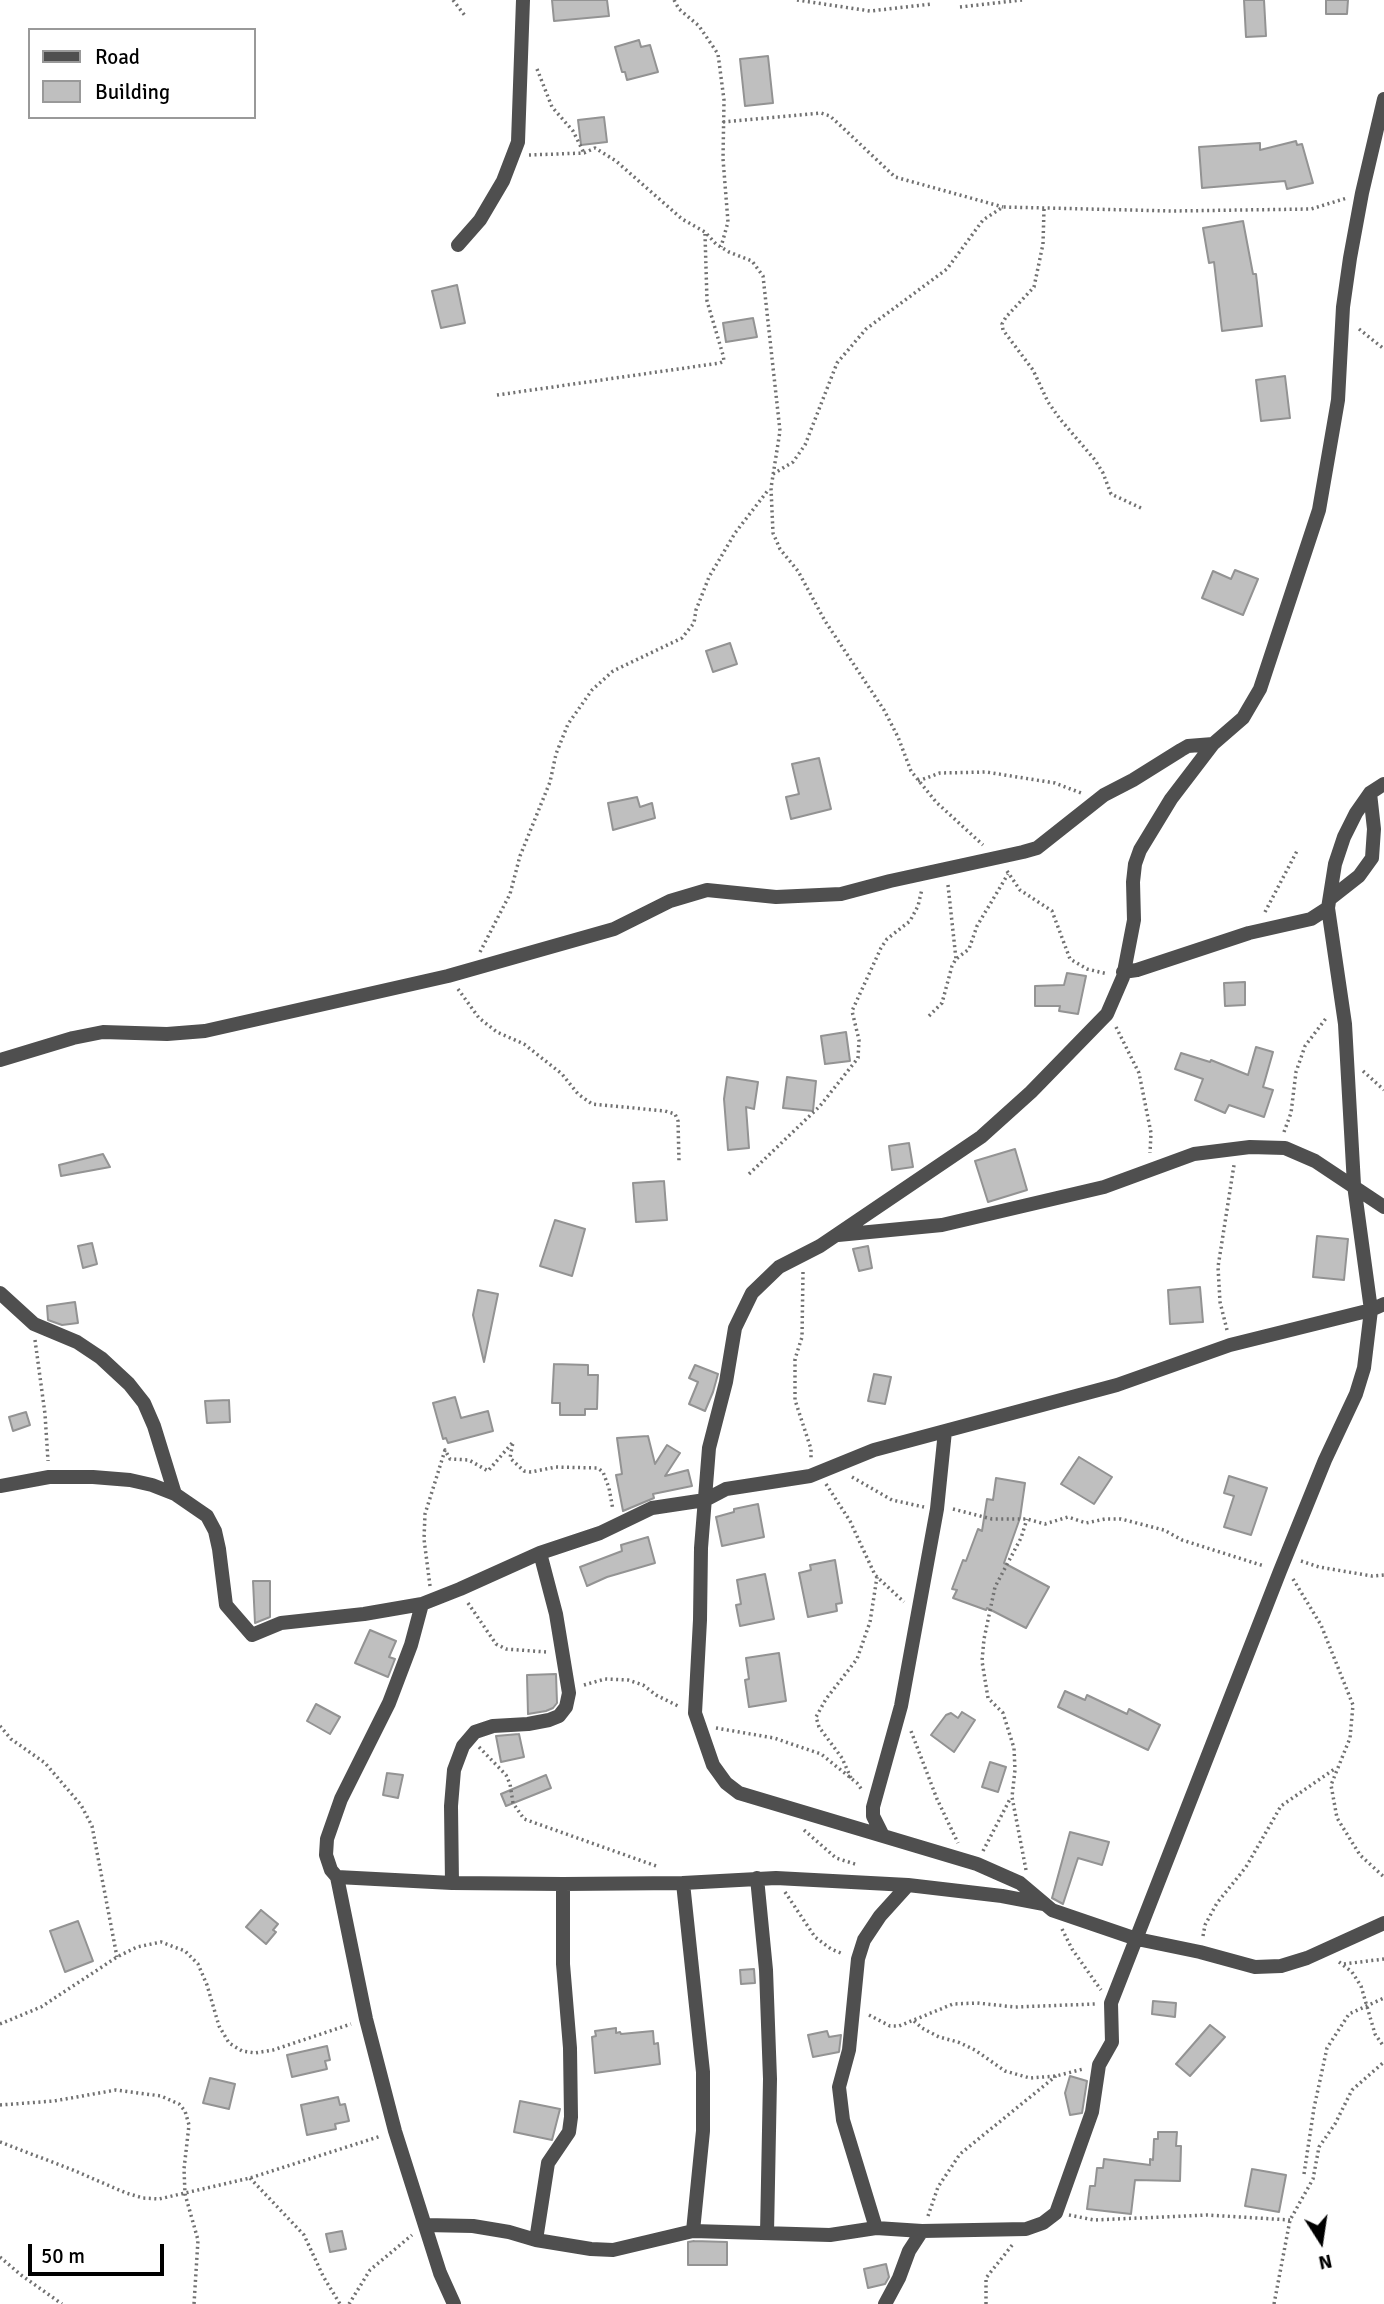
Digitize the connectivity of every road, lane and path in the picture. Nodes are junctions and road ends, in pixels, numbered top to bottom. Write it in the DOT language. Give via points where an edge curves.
graph roads {
  1 [pos="453,0"];
  2 [pos="523,0"];
  3 [pos="674,0"];
  4 [pos="797,0"];
  5 [pos="1022,0"];
  6 [pos="932,4"];
  7 [pos="960,8"];
  8 [pos="466,17"];
  9 [pos="535,61"];
  10 [pos="1384,99"];
  11 [pos="723,122"];
  12 [pos="584,153"];
  13 [pos="513,156"];
  14 [pos="1362,193"];
  15 [pos="1003,207"];
  16 [pos="1044,209"];
  17 [pos="705,232"];
  18 [pos="458,245"];
  19 [pos="721,247"];
  20 [pos="1343,307"];
  21 [pos="1384,349"];
  22 [pos="497,394"];
  23 [pos="773,474"];
  24 [pos="771,488"];
  25 [pos="1143,509"];
  26 [pos="1213,744"];
  27 [pos="918,781"];
  28 [pos="1384,784"];
  29 [pos="1370,793"];
  30 [pos="1104,795"];
  31 [pos="1297,851"];
  32 [pos="1023,852"];
  33 [pos="997,859"];
  34 [pos="946,869"];
  35 [pos="926,873"];
  36 [pos="1008,873"];
  37 [pos="1330,903"];
  38 [pos="1249,933"];
  39 [pos="956,959"];
  40 [pos="470,969"];
  41 [pos="1123,975"];
  42 [pos="448,976"];
  43 [pos="1341,999"];
  44 [pos="1107,1014"];
  45 [pos="929,1016"];
  46 [pos="0,1060"];
  47 [pos="1346,1061"];
  48 [pos="1384,1090"];
  49 [pos="1277,1148"];
  50 [pos="1232,1149"];
  51 [pos="679,1161"];
  52 [pos="749,1174"];
  53 [pos="1134,1176"];
  54 [pos="1354,1185"];
  55 [pos="1384,1207"];
  56 [pos="837,1235"];
  57 [pos="820,1246"];
  58 [pos="0,1293"];
  59 [pos="1377,1307"];
  60 [pos="34,1324"];
  61 [pos="1230,1345"];
  62 [pos="945,1431"];
  63 [pos="818,1474"];
  64 [pos="49,1477"];
  65 [pos="0,1486"];
  66 [pos="174,1494"];
  67 [pos="705,1500"];
  68 [pos="937,1509"];
  69 [pos="1027,1520"];
  70 [pos="615,1526"];
  71 [pos="540,1553"];
  72 [pos="1283,1564"];
  73 [pos="1384,1575"];
  74 [pos="877,1577"];
  75 [pos="460,1589"];
  76 [pos="427,1602"];
  77 [pos="917,1614"];
  78 [pos="564,1661"];
  79 [pos="569,1693"];
  80 [pos="901,1706"];
  81 [pos="696,1720"];
  82 [pos="0,1726"];
  83 [pos="471,1736"];
  84 [pos="1338,1767"];
  85 [pos="851,1778"];
  86 [pos="1012,1797"];
  87 [pos="780,1806"];
  88 [pos="873,1807"];
  89 [pos="882,1834"];
  90 [pos="977,1864"];
  91 [pos="660,1867"];
  92 [pos="337,1877"];
  93 [pos="1384,1877"];
  94 [pos="757,1878"];
  95 [pos="776,1878"];
  96 [pos="452,1883"];
  97 [pos="683,1883"];
  98 [pos="563,1884"];
  99 [pos="886,1884"];
  100 [pos="908,1885"];
  101 [pos="1044,1903"];
  102 [pos="1384,1923"];
  103 [pos="1137,1939"];
  104 [pos="1200,1952"];
  105 [pos="117,1957"];
  106 [pos="858,1959"];
  107 [pos="1334,1959"];
  108 [pos="1384,1959"];
  109 [pos="1344,1964"];
  110 [pos="1384,1998"];
  111 [pos="1111,2003"];
  112 [pos="1367,2006"];
  113 [pos="853,2007"];
  114 [pos="366,2019"];
  115 [pos="914,2020"];
  116 [pos="0,2024"];
  117 [pos="1384,2047"];
  118 [pos="1384,2062"];
  119 [pos="1099,2065"];
  120 [pos="1056,2076"];
  121 [pos="0,2105"];
  122 [pos="395,2131"];
  123 [pos="0,2142"];
  124 [pos="1304,2174"];
  125 [pos="250,2178"];
  126 [pos="185,2194"];
  127 [pos="1056,2213"];
  128 [pos="1290,2220"];
  129 [pos="425,2225"];
  130 [pos="876,2228"];
  131 [pos="1026,2229"];
  132 [pos="693,2231"];
  133 [pos="922,2231"];
  134 [pos="767,2233"];
  135 [pos="536,2240"];
  136 [pos="0,2257"];
  137 [pos="62,2304"];
  138 [pos="194,2304"];
  139 [pos="340,2304"];
  140 [pos="349,2304"];
  141 [pos="454,2304"];
  142 [pos="885,2304"];
  143 [pos="986,2304"];
  144 [pos="1275,2304"];
  1 -- 8 [label="path"];
  2 -- 13 [label="street" via="518,142"];
  3 -- 11 [label="path" via="718,54"];
  4 -- 6 [label="path" via="870,11"];
  5 -- 7 [label="path"];
  9 -- 12 [label="path" via="552,107 573,131"];
  10 -- 14 [label="street"];
  11 -- 15 [label="path" via="821,113 830,116 895,177"];
  11 -- 19 [label="path" via="728,222"];
  12 -- 13 [label="path"];
  12 -- 17 [label="path" via="595,148 682,219"];
  13 -- 18 [label="street" via="480,220"];
  14 -- 16 [label="path" via="1311,209"];
  14 -- 20 [label="street"];
  15 -- 16 [label="path"];
  15 -- 23 [label="path" via="983,220 947,269 866,329 837,363 805,445 793,462"];
  16 -- 25 [label="path" via="1034,287 1006,317 1003,330 1033,370 1054,411 1095,460 1111,494"];
  17 -- 19 [label="path"];
  17 -- 22 [label="path" via="707,301 724,361"];
  19 -- 23 [label="path" via="752,261 763,276 780,431"];
  20 -- 21 [label="path" via="1350,320"];
  20 -- 26 [label="street" via="1338,400 1319,510 1260,689 1243,718"];
  23 -- 24 [label="path"];
  24 -- 27 [label="path" via="773,533 780,549 884,710"];
  24 -- 40 [label="path" via="735,533 709,578 694,623 682,638 613,671 592,690 568,724 510,894"];
  26 -- 30 [label="street" via="1188,746"];
  26 -- 41 [label="street" via="1140,850"];
  27 -- 30 [label="path" via="940,773 986,772"];
  27 -- 33 [label="path"];
  28 -- 29 [label="street"];
  29 -- 37 [label="street" via="1343,837"];
  29 -- 37 [label="street" via="1372,858"];
  30 -- 32 [label="street" via="1037,848"];
  31 -- 38 [label="path" via="1273,900"];
  32 -- 33 [label="street"];
  32 -- 36 [label="path"];
  33 -- 34 [label="street"];
  34 -- 35 [label="street"];
  34 -- 39 [label="path"];
  35 -- 40 [label="street" via="842,894 776,897 707,890 687,894 614,929"];
  35 -- 52 [label="path" via="910,921 887,939 852,1011 858,1058 820,1106"];
  36 -- 39 [label="path" via="969,949"];
  36 -- 41 [label="path" via="1020,890 1052,911 1070,958 1087,969"];
  37 -- 38 [label="street" via="1311,919"];
  37 -- 43 [label="street"];
  38 -- 41 [label="street"];
  39 -- 45 [label="path" via="942,1003"];
  40 -- 42 [label="street"];
  41 -- 44 [label="street"];
  42 -- 46 [label="street" via="205,1031 103,1032"];
  42 -- 51 [label="path" via="479,1018 524,1044 592,1104 675,1114"];
  43 -- 47 [label="street"];
  43 -- 49 [label="path" via="1305,1046 1291,1113"];
  44 -- 53 [label="path" via="1139,1073 1150,1123 1150,1153"];
  44 -- 56 [label="street" via="981,1137"];
  47 -- 48 [label="path"];
  47 -- 54 [label="street"];
  49 -- 50 [label="street"];
  49 -- 54 [label="street" via="1315,1161"];
  50 -- 53 [label="street" via="1194,1154"];
  50 -- 61 [label="path" via="1235,1158 1218,1267"];
  53 -- 56 [label="street" via="942,1225"];
  54 -- 55 [label="street"];
  54 -- 59 [label="street"];
  56 -- 57 [label="street"];
  57 -- 63 [label="path" via="803,1272 802,1337 795,1359 795,1400"];
  57 -- 67 [label="street" via="779,1266 752,1293 735,1328 709,1448"];
  58 -- 60 [label="street"];
  59 -- 61 [label="street"];
  59 -- 72 [label="street" via="1356,1394"];
  60 -- 64 [label="path"];
  60 -- 66 [label="street" via="76,1342 130,1384 154,1426"];
  61 -- 62 [label="street" via="1117,1385"];
  62 -- 63 [label="street" via="874,1450"];
  62 -- 68 [label="street"];
  63 -- 67 [label="street" via="726,1489"];
  63 -- 68 [label="path" via="853,1477 892,1500"];
  63 -- 74 [label="path" via="850,1521"];
  64 -- 65 [label="street"];
  64 -- 66 [label="street" via="130,1480"];
  66 -- 76 [label="street" via="207,1516 219,1549 226,1605 252,1635 281,1623"];
  67 -- 70 [label="street" via="652,1508"];
  67 -- 81 [label="street"];
  68 -- 69 [label="path"];
  68 -- 77 [label="street"];
  69 -- 72 [label="path" via="1045,1524 1068,1517 1086,1523 1121,1519 1164,1530 1182,1540"];
  69 -- 86 [label="path" via="995,1587 982,1661 988,1698 1003,1713 1014,1748"];
  70 -- 71 [label="street"];
  70 -- 76 [label="path" via="609,1488 598,1468 556,1466 524,1471 510,1458 513,1442 488,1471 469,1460 450,1459 445,1450 425,1514"];
  71 -- 75 [label="street"];
  71 -- 78 [label="street"];
  72 -- 73 [label="path"];
  72 -- 84 [label="path" via="1321,1625 1353,1705 1350,1738"];
  72 -- 103 [label="street"];
  74 -- 77 [label="path"];
  74 -- 85 [label="path" via="870,1622 857,1659 816,1717"];
  75 -- 76 [label="street"];
  75 -- 78 [label="path" via="496,1644 549,1653"];
  76 -- 92 [label="street" via="390,1703 341,1799 327,1839 326,1855"];
  77 -- 80 [label="street"];
  78 -- 79 [label="street"];
  79 -- 81 [label="path" via="605,1679 628,1679"];
  79 -- 83 [label="street" via="559,1716 493,1726"];
  80 -- 88 [label="street"];
  80 -- 90 [label="path" via="951,1829 962,1850"];
  81 -- 85 [label="path" via="801,1746"];
  81 -- 87 [label="street" via="713,1765 726,1783 739,1793"];
  82 -- 105 [label="path" via="45,1763 81,1805 92,1826"];
  83 -- 91 [label="path" via="506,1775 513,1803 524,1819"];
  83 -- 96 [label="street" via="454,1769"];
  84 -- 93 [label="path" via="1331,1785 1337,1818 1360,1855"];
  84 -- 104 [label="path" via="1280,1806 1246,1867 1217,1903 1205,1925"];
  85 -- 88 [label="path"];
  86 -- 90 [label="path"];
  86 -- 101 [label="path" via="1024,1863"];
  87 -- 89 [label="street"];
  87 -- 99 [label="path" via="836,1858 856,1864"];
  88 -- 89 [label="street"];
  89 -- 90 [label="street"];
  90 -- 101 [label="street" via="1020,1883"];
  92 -- 96 [label="street"];
  92 -- 114 [label="street"];
  94 -- 95 [label="street"];
  94 -- 97 [label="street"];
  94 -- 134 [label="street" via="770,2079"];
  95 -- 99 [label="street"];
  95 -- 106 [label="path" via="815,1937 831,1950"];
  96 -- 98 [label="street"];
  97 -- 98 [label="street"];
  97 -- 132 [label="street" via="703,2072 703,2131"];
  98 -- 135 [label="street" via="571,2117 569,2132 548,2164"];
  99 -- 100 [label="street"];
  100 -- 101 [label="street"];
  100 -- 106 [label="street" via="880,1916"];
  101 -- 103 [label="street"];
  101 -- 111 [label="path"];
  102 -- 104 [label="street" via="1281,1966 1255,1967"];
  103 -- 104 [label="street"];
  103 -- 111 [label="street"];
  105 -- 114 [label="path" via="161,1942 185,1951 198,1964 219,2026 229,2043 243,2051 273,2050"];
  105 -- 116 [label="path" via="41,2007"];
  106 -- 113 [label="street"];
  107 -- 109 [label="path"];
  108 -- 109 [label="path"];
  109 -- 112 [label="path" via="1361,1986"];
  110 -- 112 [label="path"];
  111 -- 115 [label="path" via="953,2004"];
  111 -- 119 [label="street" via="1112,2042"];
  112 -- 117 [label="path"];
  112 -- 124 [label="path" via="1349,2014 1327,2048"];
  113 -- 115 [label="path" via="890,2026"];
  113 -- 130 [label="street" via="839,2087 843,2120"];
  114 -- 122 [label="street"];
  115 -- 120 [label="path" via="939,2037 975,2050 1005,2071 1030,2077"];
  118 -- 128 [label="path" via="1352,2090 1319,2147 1313,2179"];
  119 -- 120 [label="path"];
  119 -- 127 [label="street" via="1092,2112"];
  120 -- 133 [label="path" via="960,2154 938,2187"];
  121 -- 126 [label="path" via="116,2090 161,2096 179,2104 189,2125"];
  122 -- 125 [label="path"];
  122 -- 129 [label="street"];
  123 -- 126 [label="path" via="134,2196 159,2199"];
  125 -- 126 [label="path"];
  125 -- 139 [label="path" via="304,2235"];
  126 -- 138 [label="path" via="198,2239"];
  127 -- 128 [label="path" via="1094,2220 1207,2215"];
  127 -- 131 [label="street"];
  128 -- 144 [label="path"];
  129 -- 135 [label="street" via="473,2226"];
  129 -- 140 [label="path" via="370,2270"];
  129 -- 141 [label="street"];
  130 -- 133 [label="street"];
  130 -- 134 [label="street" via="830,2235"];
  131 -- 133 [label="street"];
  131 -- 143 [label="path" via="986,2278"];
  132 -- 134 [label="street"];
  132 -- 135 [label="street" via="613,2250"];
  133 -- 142 [label="street"];
  136 -- 137 [label="path"];
}
